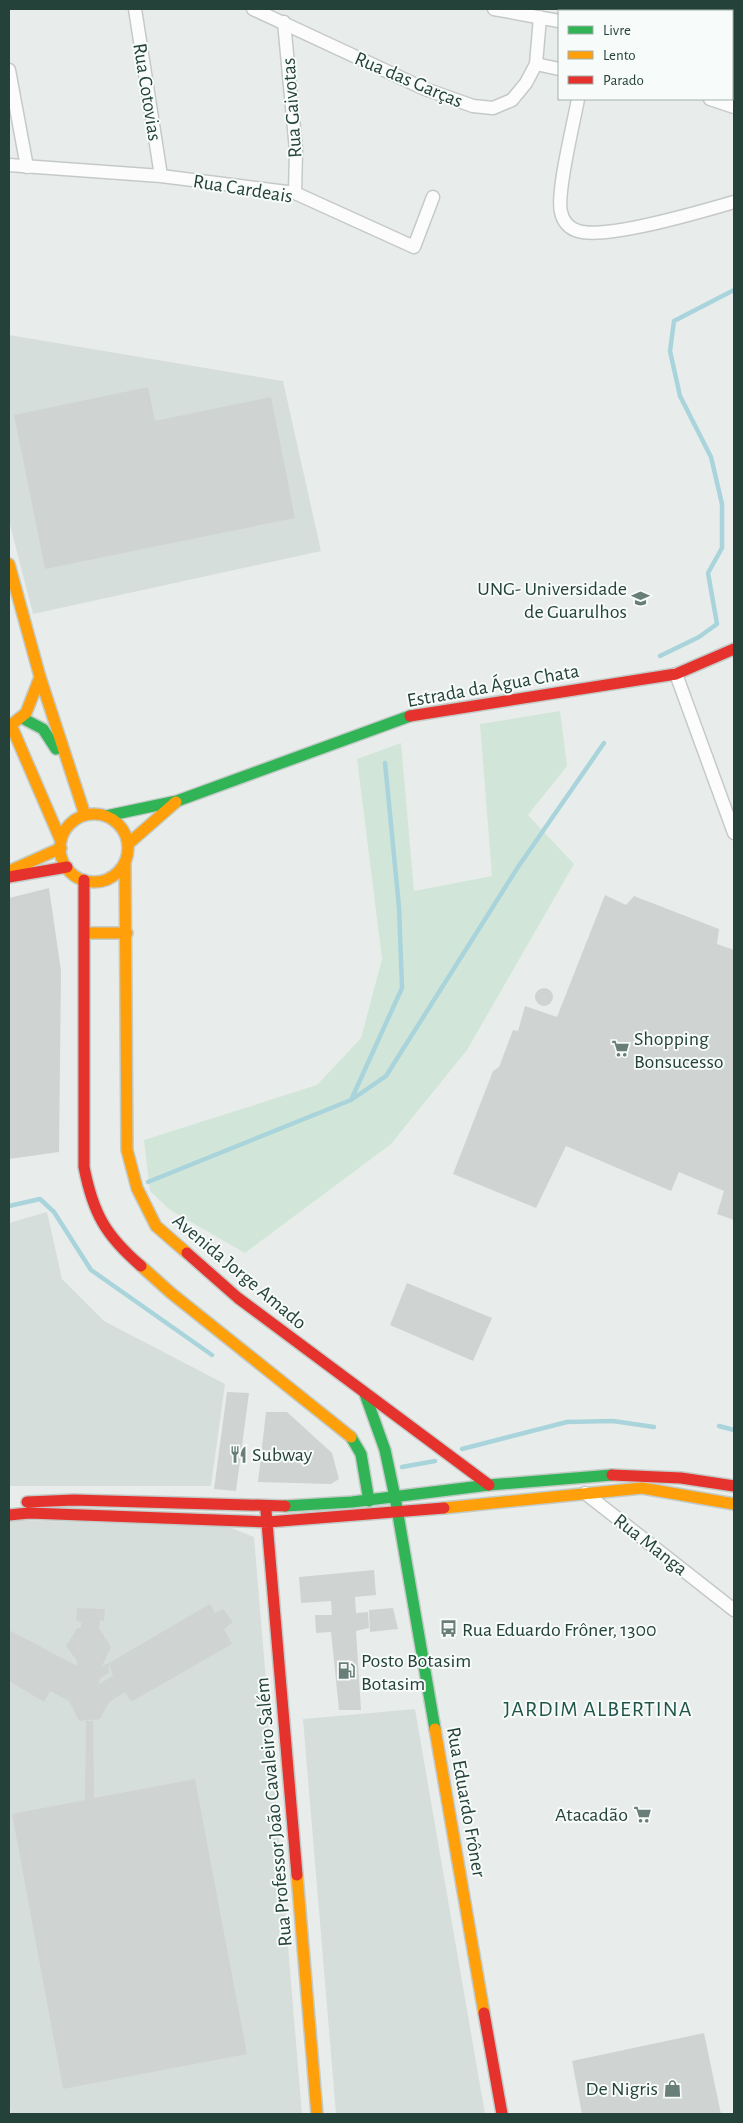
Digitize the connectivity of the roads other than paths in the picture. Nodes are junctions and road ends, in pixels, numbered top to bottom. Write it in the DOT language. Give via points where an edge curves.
graph roads {
  1 [pos="135,9"];
  2 [pos="253,9"];
  3 [pos="494,9"];
  4 [pos="540,17"];
  5 [pos="558,21"];
  6 [pos="284,22"];
  7 [pos="536,64"];
  8 [pos="558,69"];
  9 [pos="9,70"];
  10 [pos="578,100"];
  11 [pos="713,100"];
  12 [pos="734,107"];
  13 [pos="9,165"];
  14 [pos="27,167"];
  15 [pos="161,176"];
  16 [pos="295,194"];
  17 [pos="433,197"];
  18 [pos="734,202"];
  19 [pos="9,564"];
  20 [pos="734,650"];
  21 [pos="676,674"];
  22 [pos="40,677"];
  23 [pos="14,721"];
  24 [pos="72,778"];
  25 [pos="177,801"];
  26 [pos="85,815"];
  27 [pos="106,816"];
  28 [pos="734,833"];
  29 [pos="128,844"];
  30 [pos="61,845"];
  31 [pos="125,863"];
  32 [pos="67,868"];
  33 [pos="9,871"];
  34 [pos="9,877"];
  35 [pos="84,880"];
  36 [pos="86,933"];
  37 [pos="127,933"];
  38 [pos="365,1394"];
  39 [pos="567,1478"];
  40 [pos="489,1485"];
  41 [pos="734,1486"];
  42 [pos="586,1494"];
  43 [pos="395,1497"];
  44 [pos="369,1501"];
  45 [pos="18,1502"];
  46 [pos="734,1504"];
  47 [pos="266,1507"];
  48 [pos="398,1512"];
  49 [pos="9,1515"];
  50 [pos="268,1522"];
  51 [pos="734,1610"];
  52 [pos="317,2114"];
  53 [pos="502,2114"];
  1 -- 15 [label="street, Rua Cotovias"];
  2 -- 6 [label="street, Rua das Garças"];
  3 -- 4 [label="street"];
  4 -- 5 [label="street"];
  4 -- 7 [label="street, Rua das Garças"];
  6 -- 7 [label="street, Rua das Garças" via="425,89 474,106 493,108 512,100"];
  6 -- 16 [label="street, Rua Gaivotas" via="296,150"];
  7 -- 8 [label="street"];
  9 -- 14 [label="street"];
  10 -- 18 [label="street" via="560,200 563,219 569,227 590,233 606,232"];
  11 -- 12 [label="street"];
  13 -- 14 [label="street, Rua Cardeais"];
  14 -- 15 [label="street, Rua Cardeais"];
  15 -- 16 [label="street, Rua Cardeais"];
  16 -- 17 [label="street, Rua Cardeais" via="414,247"];
  19 -- 22 [label="street"];
  20 -- 21 [label="street, Estrada da Água Chata"];
  21 -- 25 [label="street, Estrada da Água Chata" via="415,714"];
  21 -- 28 [label="street"];
  22 -- 23 [label="street" via="30,707"];
  22 -- 24 [label="street"];
  23 -- 24 [label="street" via="43,729"];
  23 -- 30 [label="street"];
  24 -- 26 [label="street"];
  25 -- 27 [label="street, Estrada da Água Chata"];
  25 -- 29 [label="street, Estrada da Água Chata"];
  26 -- 27 [label="street"];
  26 -- 30 [label="street" via="70,825"];
  27 -- 29 [label="street" via="125,832"];
  29 -- 31 [label="street"];
  30 -- 32 [label="street"];
  30 -- 33 [label="street"];
  31 -- 35 [label="street" via="103,881"];
  31 -- 37 [label="street, Avenida Jorge Amado"];
  32 -- 34 [label="street"];
  32 -- 35 [label="street"];
  35 -- 36 [label="street"];
  36 -- 37 [label="street"];
  36 -- 44 [label="street" via="84,1166 90,1198 105,1228 126,1253 170,1293 350,1435 361,1454"];
  37 -- 38 [label="street, Avenida Jorge Amado" via="127,1150 137,1188 148,1212 156,1226 238,1298"];
  38 -- 40 [label="street, Avenida Jorge Amado"];
  38 -- 43 [label="street" via="385,1450"];
  39 -- 40 [label="street"];
  39 -- 41 [label="street" via="653,1476"];
  39 -- 42 [label="street, Rua Manga"];
  40 -- 43 [label="street"];
  42 -- 46 [label="street" via="642,1488"];
  42 -- 48 [label="street"];
  42 -- 51 [label="street, Rua Manga"];
  43 -- 44 [label="street"];
  43 -- 48 [label="street, Rua Eduardo Frôner"];
  44 -- 47 [label="street"];
  45 -- 47 [label="street" via="126,1501"];
  47 -- 50 [label="street, Rua Professor João Cavaleiro Salém"];
  48 -- 50 [label="street"];
  48 -- 53 [label="street, Rua Eduardo Frôner"];
  49 -- 50 [label="street" via="28,1513"];
  50 -- 52 [label="street, Rua Professor João Cavaleiro Salém"];
}
